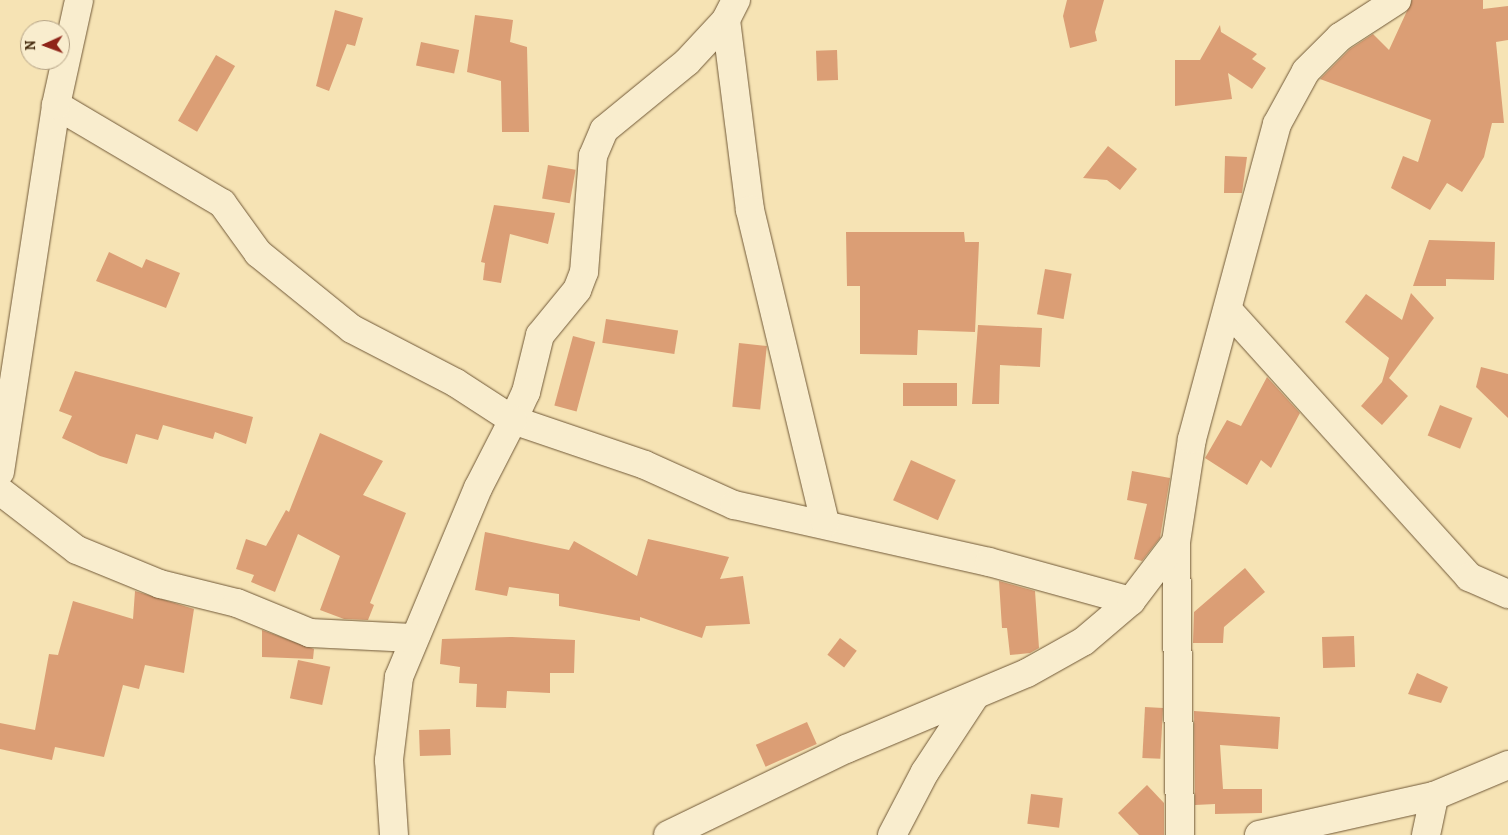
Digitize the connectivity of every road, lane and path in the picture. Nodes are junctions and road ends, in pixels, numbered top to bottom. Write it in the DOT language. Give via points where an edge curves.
graph roads {
  1 [pos="79,0"];
  2 [pos="1397,0"];
  3 [pos="731,10"];
  4 [pos="56,105"];
  5 [pos="1228,310"];
  6 [pos="513,420"];
  7 [pos="0,472"];
  8 [pos="0,491"];
  9 [pos="825,524"];
  10 [pos="1176,542"];
  11 [pos="1508,594"];
  12 [pos="1131,601"];
  13 [pos="414,638"];
  14 [pos="974,696"];
  15 [pos="1508,765"];
  16 [pos="1434,796"];
  17 [pos="394,835"];
  18 [pos="668,835"];
  19 [pos="892,835"];
  20 [pos="1180,835"];
  21 [pos="1259,835"];
  22 [pos="1426,835"];
  1 -- 4 [label="street"];
  2 -- 5 [label="street" via="1340,37 1306,71 1277,124"];
  3 -- 6 [label="street" via="688,62 604,130 593,156 584,272 577,290 540,335 526,392"];
  3 -- 9 [label="street" via="750,210"];
  4 -- 6 [label="street" via="222,203 258,252 352,329 456,383"];
  4 -- 7 [label="street"];
  5 -- 10 [label="street" via="1192,439"];
  5 -- 11 [label="street" via="1470,577"];
  6 -- 9 [label="street" via="645,465 734,505"];
  6 -- 13 [label="street" via="478,488"];
  8 -- 13 [label="street" via="78,550 160,584 237,603 310,633"];
  9 -- 12 [label="street"];
  10 -- 12 [label="street"];
  10 -- 20 [label="street"];
  12 -- 14 [label="street" via="1084,641"];
  13 -- 17 [label="street" via="399,677 389,760"];
  14 -- 18 [label="street" via="846,749"];
  14 -- 19 [label="street" via="925,772"];
  15 -- 16 [label="street"];
  16 -- 21 [label="street"];
  16 -- 22 [label="street"];
}
